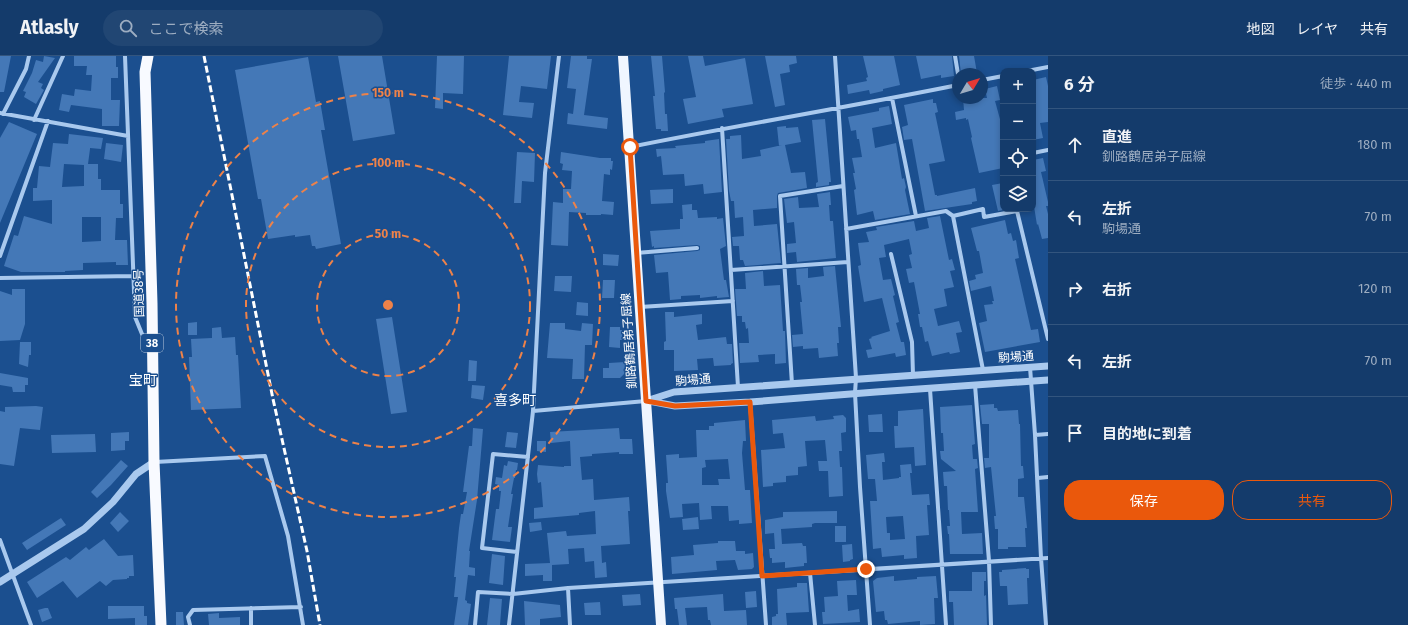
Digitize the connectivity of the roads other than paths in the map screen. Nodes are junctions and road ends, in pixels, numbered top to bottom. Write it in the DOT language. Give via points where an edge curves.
graph roads {
  1 [pos="29,56"];
  2 [pos="63,56"];
  3 [pos="125,56"];
  4 [pos="559,56"];
  5 [pos="623,56"];
  6 [pos="835,56"];
  7 [pos="955,56"];
  8 [pos="147,59"];
  9 [pos="1048,67"];
  10 [pos="957,68"];
  11 [pos="1036,69"];
  12 [pos="1000,77"];
  13 [pos="988,79"];
  14 [pos="952,86"];
  15 [pos="892,98"];
  16 [pos="839,108"];
  17 [pos="2,114"];
  18 [pos="34,120"];
  19 [pos="48,121"];
  20 [pos="722,128"];
  21 [pos="128,136"];
  22 [pos="630,147"];
  23 [pos="1048,150"];
  24 [pos="1036,152"];
  25 [pos="843,186"];
  26 [pos="916,216"];
  27 [pos="953,216"];
  28 [pos="846,229"];
  29 [pos="697,248"];
  30 [pos="636,253"];
  31 [pos="891,254"];
  32 [pos="0,256"];
  33 [pos="848,262"];
  34 [pos="785,266"];
  35 [pos="731,270"];
  36 [pos="134,276"];
  37 [pos="0,278"];
  38 [pos="733,301"];
  39 [pos="640,307"];
  40 [pos="1048,340"];
  41 [pos="152,358"];
  42 [pos="1048,366"];
  43 [pos="1030,367"];
  44 [pos="983,370"];
  45 [pos="913,375"];
  46 [pos="856,378"];
  47 [pos="1048,380"];
  48 [pos="1031,382"];
  49 [pos="792,384"];
  50 [pos="975,385"];
  51 [pos="738,387"];
  52 [pos="930,389"];
  53 [pos="855,393"];
  54 [pos="646,401"];
  55 [pos="750,402"];
  56 [pos="533,411"];
  57 [pos="1048,434"];
  58 [pos="1036,435"];
  59 [pos="528,457"];
  60 [pos="154,462"];
  61 [pos="1048,477"];
  62 [pos="1038,478"];
  63 [pos="0,540"];
  64 [pos="517,552"];
  65 [pos="1041,558"];
  66 [pos="1048,558"];
  67 [pos="989,561"];
  68 [pos="942,564"];
  69 [pos="866,569"];
  70 [pos="810,573"];
  71 [pos="12,574"];
  72 [pos="762,576"];
  73 [pos="0,582"];
  74 [pos="658,583"];
  75 [pos="568,588"];
  76 [pos="513,594"];
  77 [pos="300,607"];
  78 [pos="251,608"];
  79 [pos="31,625"];
  80 [pos="161,625"];
  81 [pos="190,625"];
  82 [pos="251,625"];
  83 [pos="303,625"];
  84 [pos="475,625"];
  85 [pos="509,625"];
  86 [pos="570,625"];
  87 [pos="661,625"];
  88 [pos="766,625"];
  89 [pos="815,625"];
  90 [pos="870,625"];
  91 [pos="946,625"];
  92 [pos="991,625"];
  93 [pos="1046,625"];
  1 -- 17 [label="street" via="26,69"];
  2 -- 18 [label="street"];
  3 -- 21 [label="street"];
  4 -- 56 [label="street" via="545,173"];
  5 -- 22 [label="main road, 釧路鶴居弟子屈線"];
  6 -- 16 [label="street"];
  7 -- 10 [label="street"];
  8 -- 41 [label="highway, 国道38号 / 38" via="145,72"];
  9 -- 11 [label="street"];
  12 -- 13 [label="street"];
  14 -- 15 [label="street"];
  15 -- 16 [label="street"];
  15 -- 26 [label="street"];
  16 -- 20 [label="street"];
  16 -- 25 [label="street"];
  17 -- 18 [label="street"];
  18 -- 19 [label="street"];
  19 -- 21 [label="street"];
  19 -- 32 [label="street"];
  20 -- 22 [label="street"];
  20 -- 35 [label="street"];
  21 -- 36 [label="street"];
  22 -- 30 [label="main road, 釧路鶴居弟子屈線"];
  23 -- 24 [label="street"];
  25 -- 28 [label="street"];
  25 -- 34 [label="street" via="780,196"];
  26 -- 27 [label="street" via="946,211"];
  26 -- 28 [label="street"];
  27 -- 40 [label="street" via="983,209 984,216 1017,211"];
  27 -- 44 [label="street"];
  28 -- 33 [label="street"];
  29 -- 30 [label="street"];
  30 -- 39 [label="main road, 釧路鶴居弟子屈線"];
  31 -- 45 [label="street" via="912,342"];
  33 -- 34 [label="street"];
  33 -- 46 [label="street"];
  34 -- 35 [label="street"];
  34 -- 49 [label="street"];
  35 -- 38 [label="street"];
  36 -- 37 [label="street"];
  36 -- 41 [label="street" via="135,317"];
  38 -- 39 [label="street"];
  38 -- 51 [label="street"];
  39 -- 54 [label="main road, 釧路鶴居弟子屈線"];
  41 -- 60 [label="highway, 国道38号 / 38"];
  42 -- 43 [label="street, 駒場通"];
  43 -- 44 [label="street, 駒場通"];
  43 -- 48 [label="street"];
  44 -- 45 [label="street, 駒場通"];
  45 -- 46 [label="street, 駒場通"];
  46 -- 49 [label="street, 駒場通"];
  46 -- 53 [label="street"];
  47 -- 48 [label="street, 駒場通"];
  48 -- 50 [label="street, 駒場通"];
  48 -- 58 [label="street"];
  49 -- 51 [label="street, 駒場通"];
  50 -- 52 [label="street, 駒場通"];
  50 -- 67 [label="street"];
  51 -- 54 [label="street, 駒場通" via="674,392"];
  52 -- 53 [label="street, 駒場通"];
  52 -- 68 [label="street"];
  53 -- 55 [label="street, 駒場通"];
  53 -- 69 [label="street"];
  54 -- 55 [label="street, 駒場通" via="675,406"];
  54 -- 56 [label="street"];
  54 -- 74 [label="main road, 釧路鶴居弟子屈線"];
  55 -- 72 [label="street"];
  56 -- 59 [label="street"];
  57 -- 58 [label="street"];
  58 -- 62 [label="street"];
  59 -- 64 [label="street"];
  59 -- 64 [label="street" via="493,454 482,548"];
  60 -- 71 [label="street" via="136,474 113,502 84,529"];
  60 -- 77 [label="street" via="265,456 288,536"];
  60 -- 80 [label="highway, 国道38号 / 38"];
  61 -- 62 [label="street"];
  62 -- 65 [label="street"];
  63 -- 71 [label="street"];
  64 -- 76 [label="street"];
  65 -- 66 [label="street"];
  65 -- 67 [label="street"];
  65 -- 93 [label="street"];
  67 -- 68 [label="street"];
  67 -- 92 [label="street"];
  68 -- 69 [label="street"];
  68 -- 91 [label="street"];
  69 -- 70 [label="street"];
  69 -- 90 [label="street"];
  70 -- 72 [label="street"];
  70 -- 89 [label="street"];
  71 -- 73 [label="street"];
  71 -- 79 [label="street"];
  72 -- 74 [label="street"];
  72 -- 88 [label="street"];
  74 -- 75 [label="street"];
  74 -- 87 [label="main road, 釧路鶴居弟子屈線"];
  75 -- 76 [label="street"];
  75 -- 86 [label="street"];
  76 -- 84 [label="street" via="478,592"];
  76 -- 85 [label="street"];
  77 -- 78 [label="street"];
  77 -- 83 [label="street"];
  78 -- 81 [label="street" via="192,610 188,617"];
  78 -- 82 [label="street"];
}
